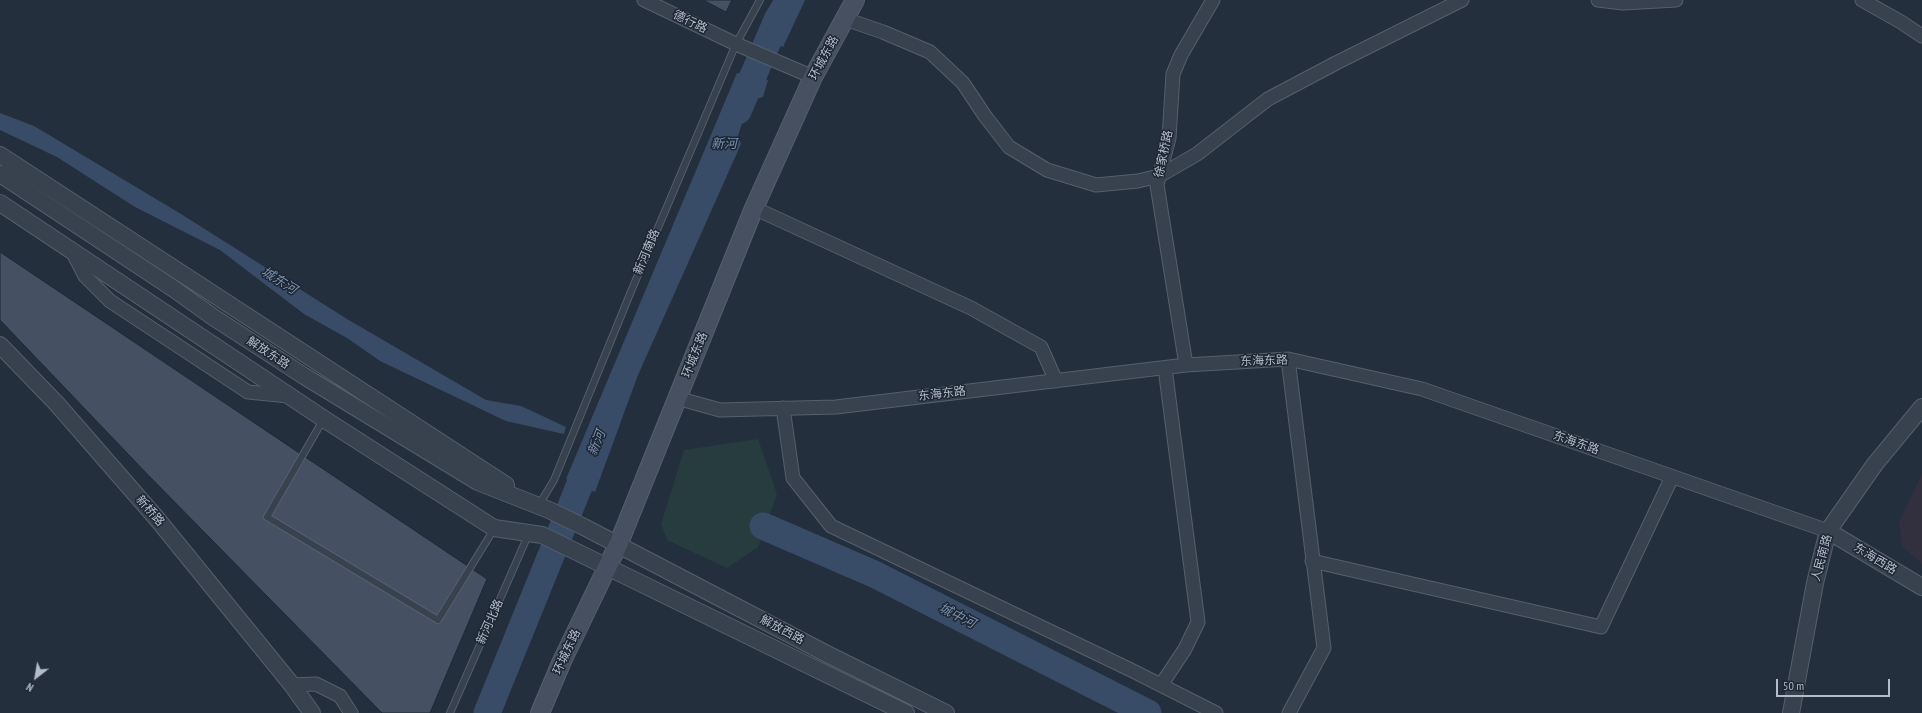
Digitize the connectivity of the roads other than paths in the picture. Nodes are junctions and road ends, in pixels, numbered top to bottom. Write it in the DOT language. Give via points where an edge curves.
graph roads {
  1 [pos="644,0"];
  2 [pos="760,0"];
  3 [pos="856,0"];
  4 [pos="1213,0"];
  5 [pos="1462,0"];
  6 [pos="1598,0"];
  7 [pos="1676,0"];
  8 [pos="1862,0"];
  9 [pos="845,19"];
  10 [pos="1922,36"];
  11 [pos="736,44"];
  12 [pos="813,77"];
  13 [pos="0,155"];
  14 [pos="0,174"];
  15 [pos="1159,176"];
  16 [pos="0,203"];
  17 [pos="754,208"];
  18 [pos="0,345"];
  19 [pos="1288,359"];
  20 [pos="1186,365"];
  21 [pos="1165,368"];
  22 [pos="304,376"];
  23 [pos="1056,380"];
  24 [pos="292,396"];
  25 [pos="677,398"];
  26 [pos="1922,407"];
  27 [pos="783,408"];
  28 [pos="324,419"];
  29 [pos="1672,477"];
  30 [pos="544,508"];
  31 [pos="494,528"];
  32 [pos="1828,532"];
  33 [pos="536,533"];
  34 [pos="618,545"];
  35 [pos="1312,561"];
  36 [pos="609,566"];
  37 [pos="1922,587"];
  38 [pos="292,685"];
  39 [pos="1161,685"];
  40 [pos="312,713"];
  41 [pos="351,713"];
  42 [pos="450,713"];
  43 [pos="540,713"];
  44 [pos="906,713"];
  45 [pos="946,713"];
  46 [pos="1216,713"];
  47 [pos="1289,713"];
  48 [pos="1791,713"];
  1 -- 11 [label="street, 德行路"];
  2 -- 11 [label="lane, 新河南路"];
  3 -- 9 [label="main road, 环城东路"];
  4 -- 15 [label="street, 徐家桥路" via="1181,54 1173,74 1169,138"];
  5 -- 15 [label="street" via="1268,99 1197,154"];
  6 -- 7 [label="street" via="1623,3"];
  8 -- 10 [label="street"];
  9 -- 12 [label="main road, 环城东路"];
  9 -- 15 [label="street" via="930,52 963,83 1009,147 1048,170 1096,185"];
  11 -- 12 [label="street, 德行路"];
  11 -- 30 [label="lane, 新河南路" via="632,289"];
  12 -- 17 [label="main road, 环城东路"];
  13 -- 30 [label="street"];
  14 -- 22 [label="street, 解放东路"];
  15 -- 20 [label="street, 徐家桥路" via="1157,185"];
  16 -- 24 [label="street"];
  17 -- 23 [label="street" via="971,308 1041,347"];
  17 -- 25 [label="main road, 环城东路"];
  18 -- 38 [label="street, 新桥路" via="56,404 158,520"];
  19 -- 20 [label="street, 东海东路"];
  19 -- 29 [label="street, 东海东路" via="1422,389"];
  19 -- 35 [label="street"];
  20 -- 21 [label="street, 东海东路"];
  21 -- 23 [label="street, 东海东路"];
  21 -- 39 [label="street" via="1198,622 1185,649"];
  22 -- 24 [label="street"];
  22 -- 30 [label="street, 解放东路" via="478,482"];
  23 -- 27 [label="street, 东海东路" via="836,407"];
  24 -- 28 [label="street"];
  25 -- 27 [label="street, 东海东路" via="720,410"];
  25 -- 34 [label="main road, 环城东路"];
  26 -- 32 [label="street, 人民南路" via="1875,464"];
  27 -- 39 [label="street" via="793,478 832,526"];
  28 -- 31 [label="street"];
  28 -- 31 [label="lane" via="267,517 438,620"];
  29 -- 32 [label="street, 东海东路"];
  29 -- 35 [label="street" via="1601,627"];
  30 -- 34 [label="street, 解放西路"];
  31 -- 33 [label="street"];
  32 -- 37 [label="street, 东海西路"];
  32 -- 48 [label="street, 人民南路" via="1813,591"];
  33 -- 36 [label="street"];
  33 -- 42 [label="lane, 新河北路"];
  34 -- 36 [label="main road, 环城东路"];
  34 -- 45 [label="street, 解放西路"];
  35 -- 47 [label="street" via="1324,648"];
  36 -- 43 [label="main road, 环城东路" via="562,661"];
  36 -- 44 [label="street"];
  38 -- 40 [label="street, 新桥路"];
  38 -- 41 [label="street" via="316,684 340,696"];
  39 -- 46 [label="street"];
}
